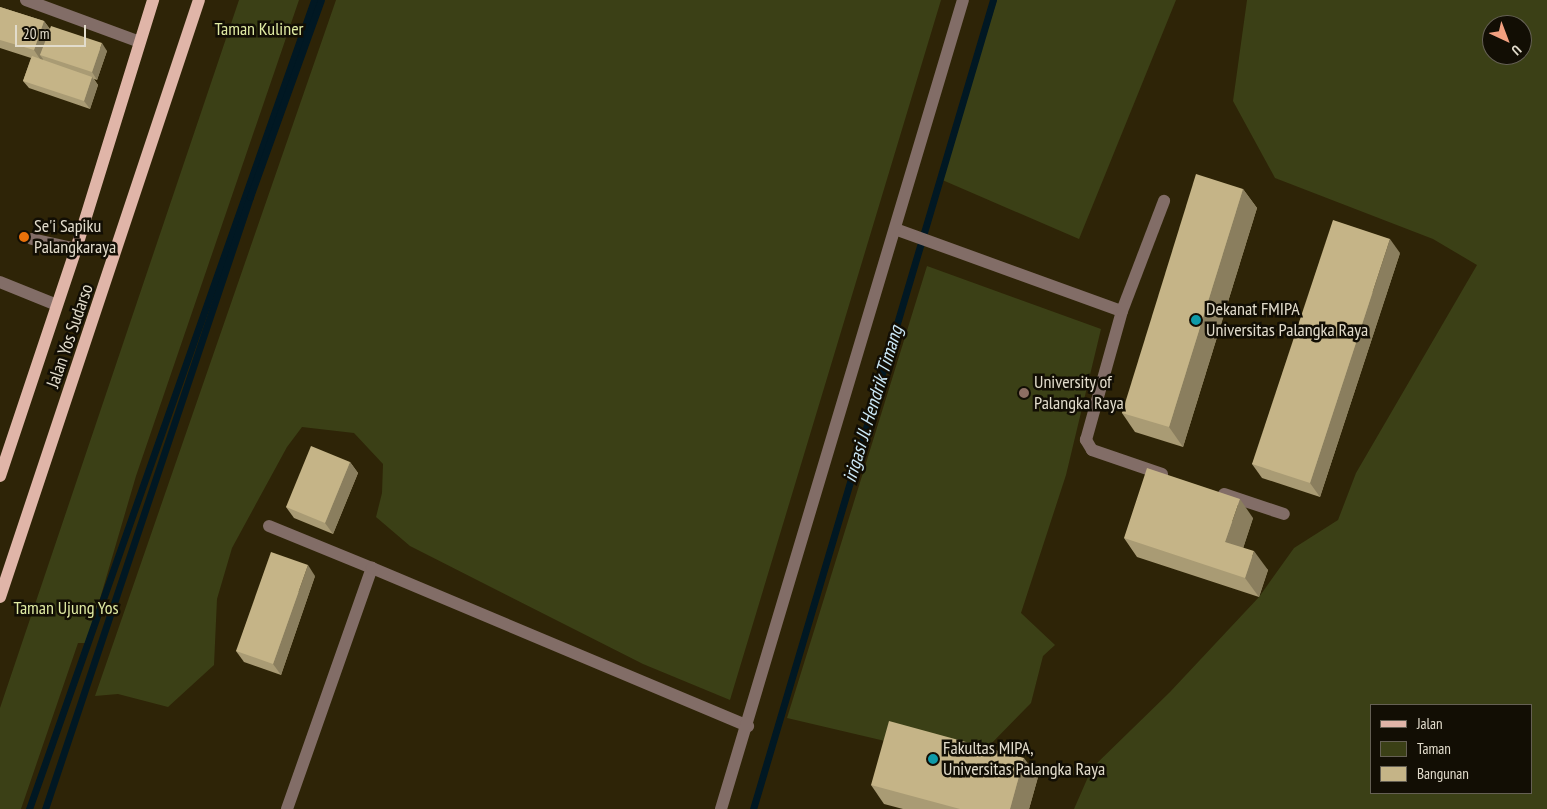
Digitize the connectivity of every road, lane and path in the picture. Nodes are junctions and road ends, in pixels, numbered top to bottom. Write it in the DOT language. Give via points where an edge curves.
graph roads {
  1 [pos="26,0"];
  2 [pos="153,0"];
  3 [pos="199,0"];
  4 [pos="963,0"];
  5 [pos="140,42"];
  6 [pos="1164,201"];
  7 [pos="895,229"];
  8 [pos="32,239"];
  9 [pos="76,248"];
  10 [pos="0,282"];
  11 [pos="57,305"];
  12 [pos="1122,311"];
  13 [pos="0,476"];
  14 [pos="1172,477"];
  15 [pos="1209,489"];
  16 [pos="1284,514"];
  17 [pos="269,526"];
  18 [pos="372,568"];
  19 [pos="0,597"];
  20 [pos="748,726"];
  21 [pos="287,809"];
  22 [pos="721,809"];
  1 -- 5 [label="street"];
  2 -- 5 [label="main road, Jalan Yos Sudarso"];
  3 -- 19 [label="main road, Jalan Yos Sudarso"];
  4 -- 7 [label="street"];
  5 -- 9 [label="main road, Jalan Yos Sudarso"];
  6 -- 12 [label="street"];
  7 -- 12 [label="street"];
  7 -- 20 [label="street"];
  8 -- 9 [label="street"];
  9 -- 11 [label="main road, Jalan Yos Sudarso"];
  10 -- 11 [label="street"];
  11 -- 13 [label="main road, Jalan Yos Sudarso"];
  12 -- 14 [label="street" via="1086,440 1092,450"];
  15 -- 16 [label="street"];
  17 -- 18 [label="street"];
  18 -- 20 [label="street"];
  18 -- 21 [label="street"];
  20 -- 22 [label="street"];
}
